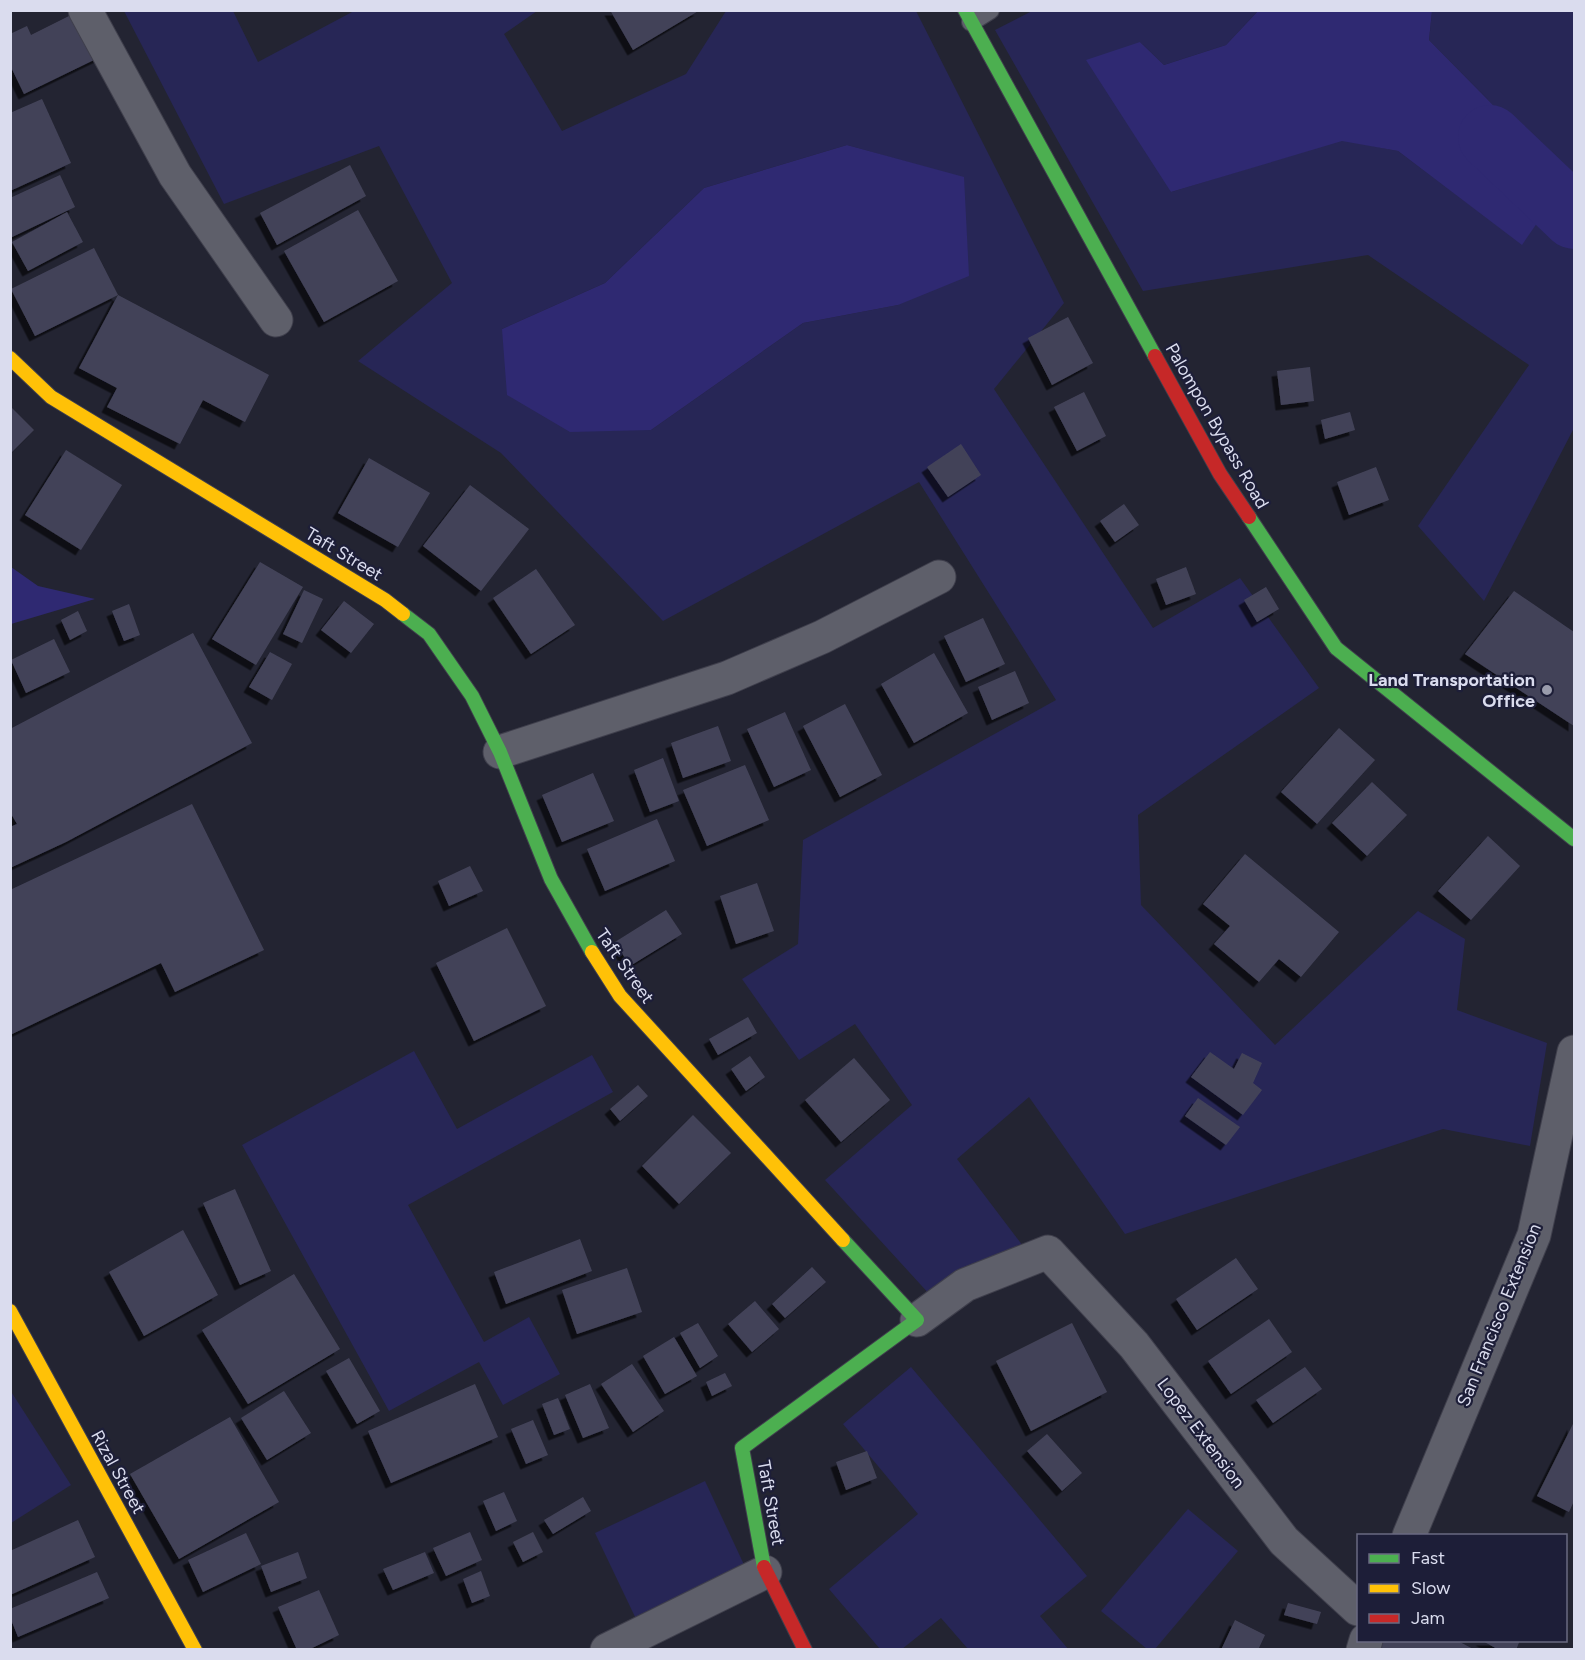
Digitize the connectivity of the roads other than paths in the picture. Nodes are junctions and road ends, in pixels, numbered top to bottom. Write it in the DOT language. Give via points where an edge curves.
graph roads {
  1 [pos="85,10"];
  2 [pos="990,10"];
  3 [pos="968,16"];
  4 [pos="276,320"];
  5 [pos="10,358"];
  6 [pos="939,577"];
  7 [pos="500,752"];
  8 [pos="1575,839"];
  9 [pos="1575,1052"];
  10 [pos="10,1311"];
  11 [pos="917,1320"];
  12 [pos="1410,1534"];
  13 [pos="765,1572"];
  14 [pos="1357,1607"];
  15 [pos="195,1650"];
  16 [pos="607,1650"];
  17 [pos="805,1650"];
  1 -- 4 [label="street" via="175,174"];
  2 -- 3 [label="lane"];
  3 -- 8 [label="street, Palompon Bypass Road" via="1220,474 1336,648"];
  5 -- 7 [label="street, Taft Street" via="51,397 385,600 429,634 472,696"];
  6 -- 7 [label="street" via="822,637 727,678"];
  7 -- 11 [label="street, Taft Street" via="551,879 620,996"];
  9 -- 12 [label="street, San Francisco Extension" via="1534,1235"];
  10 -- 15 [label="street, Rizal Street"];
  11 -- 13 [label="street, Taft Street" via="742,1448"];
  11 -- 14 [label="street, Lopez Extension" via="965,1285 1048,1252 1134,1345 1284,1541"];
  13 -- 16 [label="street"];
  13 -- 17 [label="street, Taft Street"];
}
